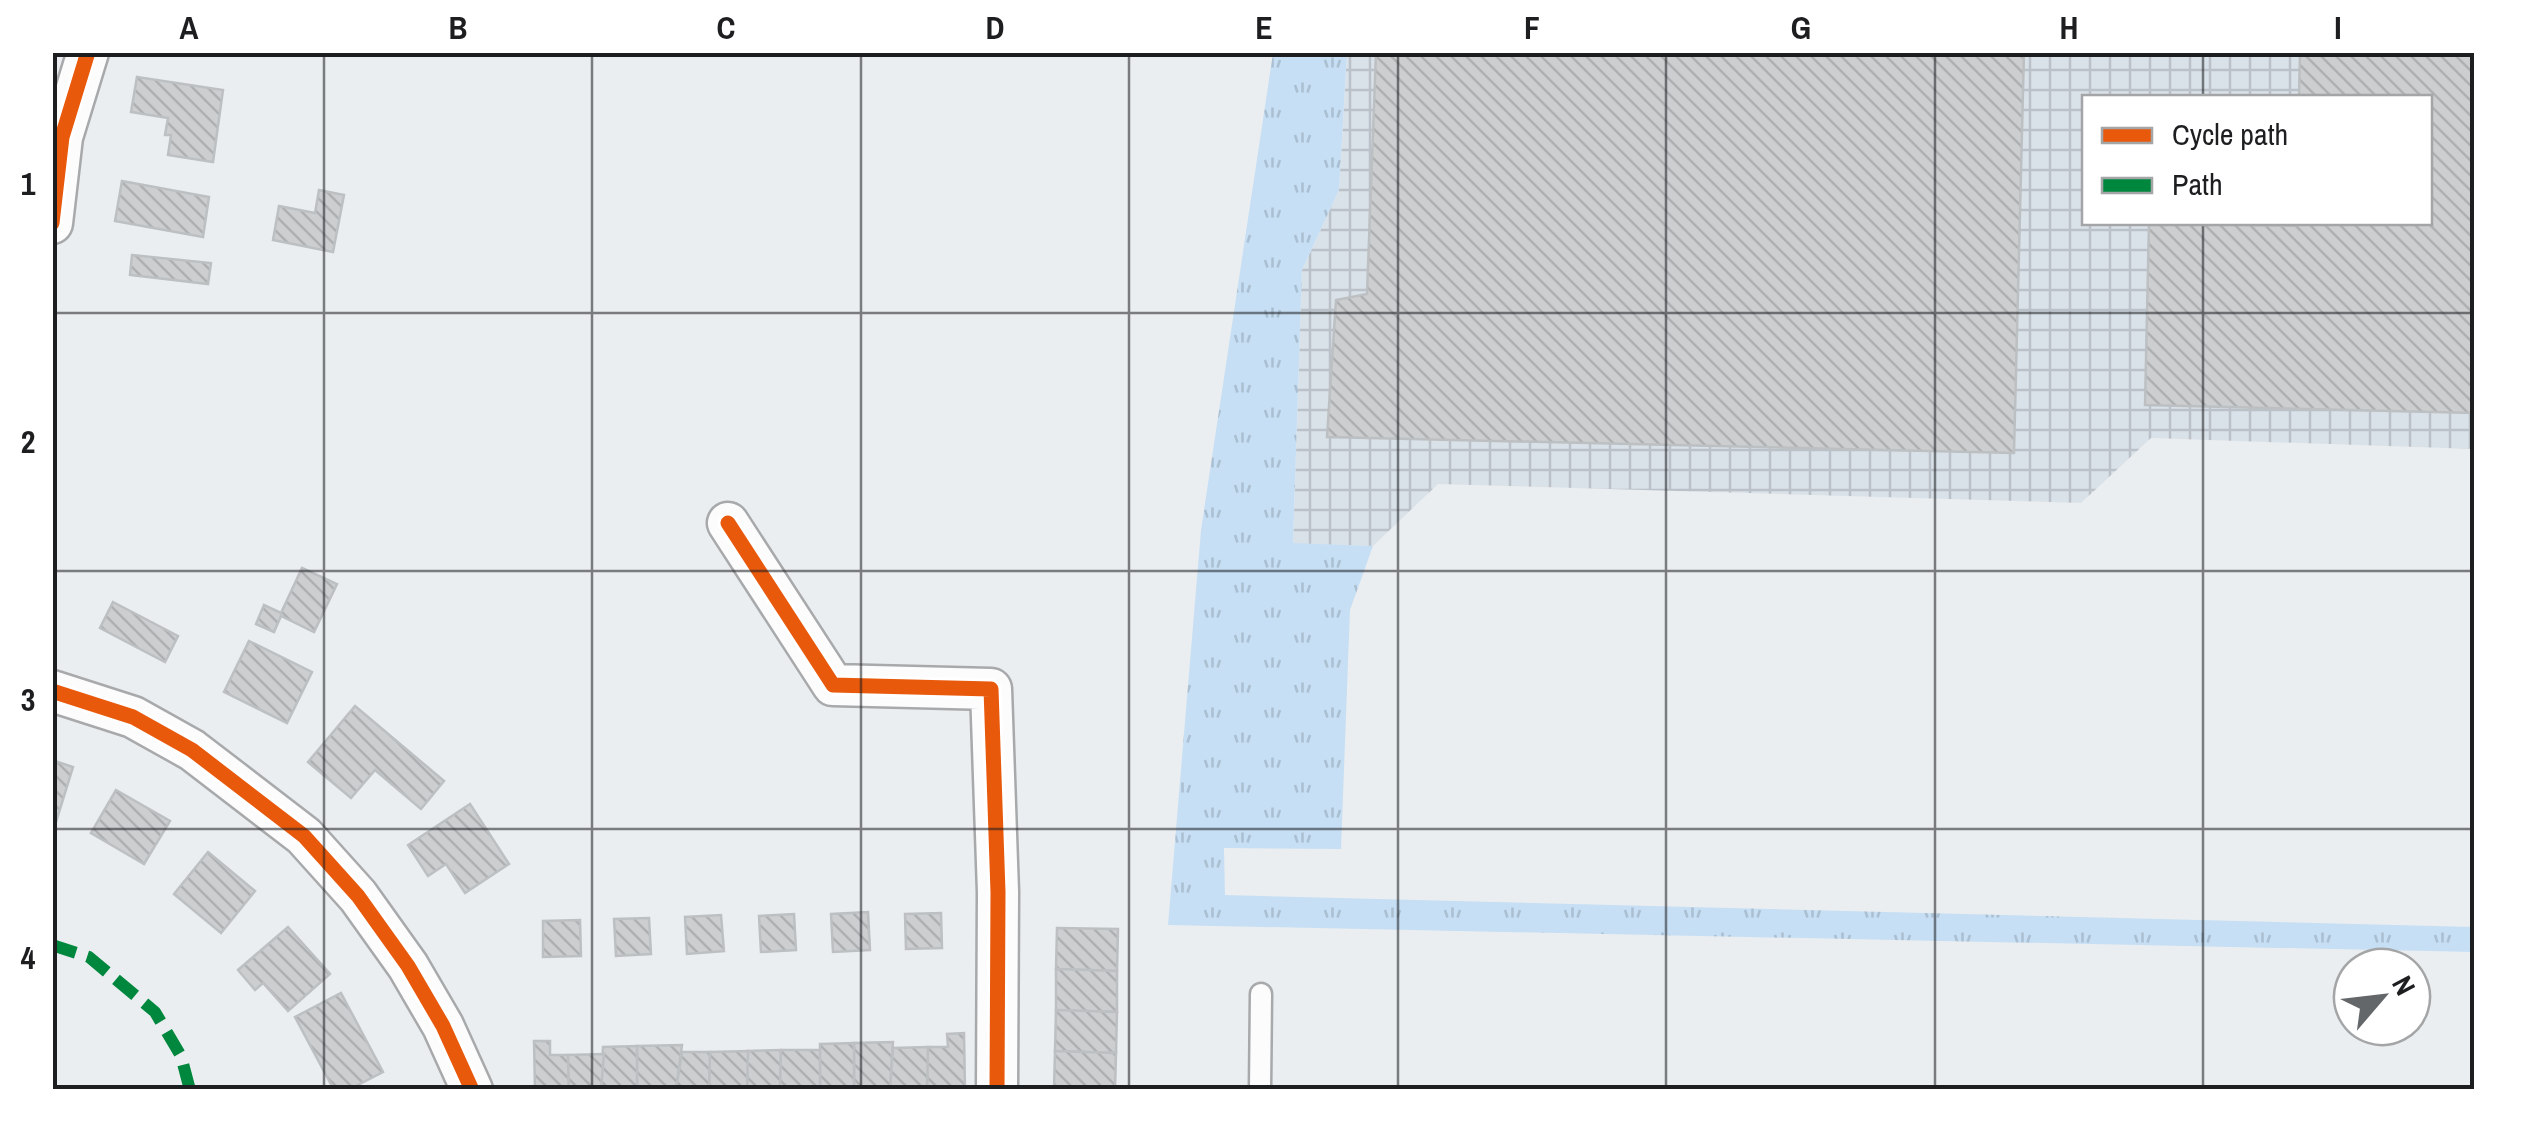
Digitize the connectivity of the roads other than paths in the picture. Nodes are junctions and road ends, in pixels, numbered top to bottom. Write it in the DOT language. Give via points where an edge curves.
graph roads {
  1 [pos="88,52"];
  2 [pos="58,136"];
  3 [pos="52,223"];
  4 [pos="728,523"];
  5 [pos="52,691"];
  6 [pos="1261,994"];
  7 [pos="472,1090"];
  8 [pos="997,1090"];
  9 [pos="1260,1090"];
  1 -- 2 [label="street"];
  2 -- 3 [label="street"];
  4 -- 8 [label="street" via="833,685 991,689"];
  5 -- 7 [label="street" via="133,717 192,750 304,836 408,966"];
  6 -- 9 [label="lane"];
}
